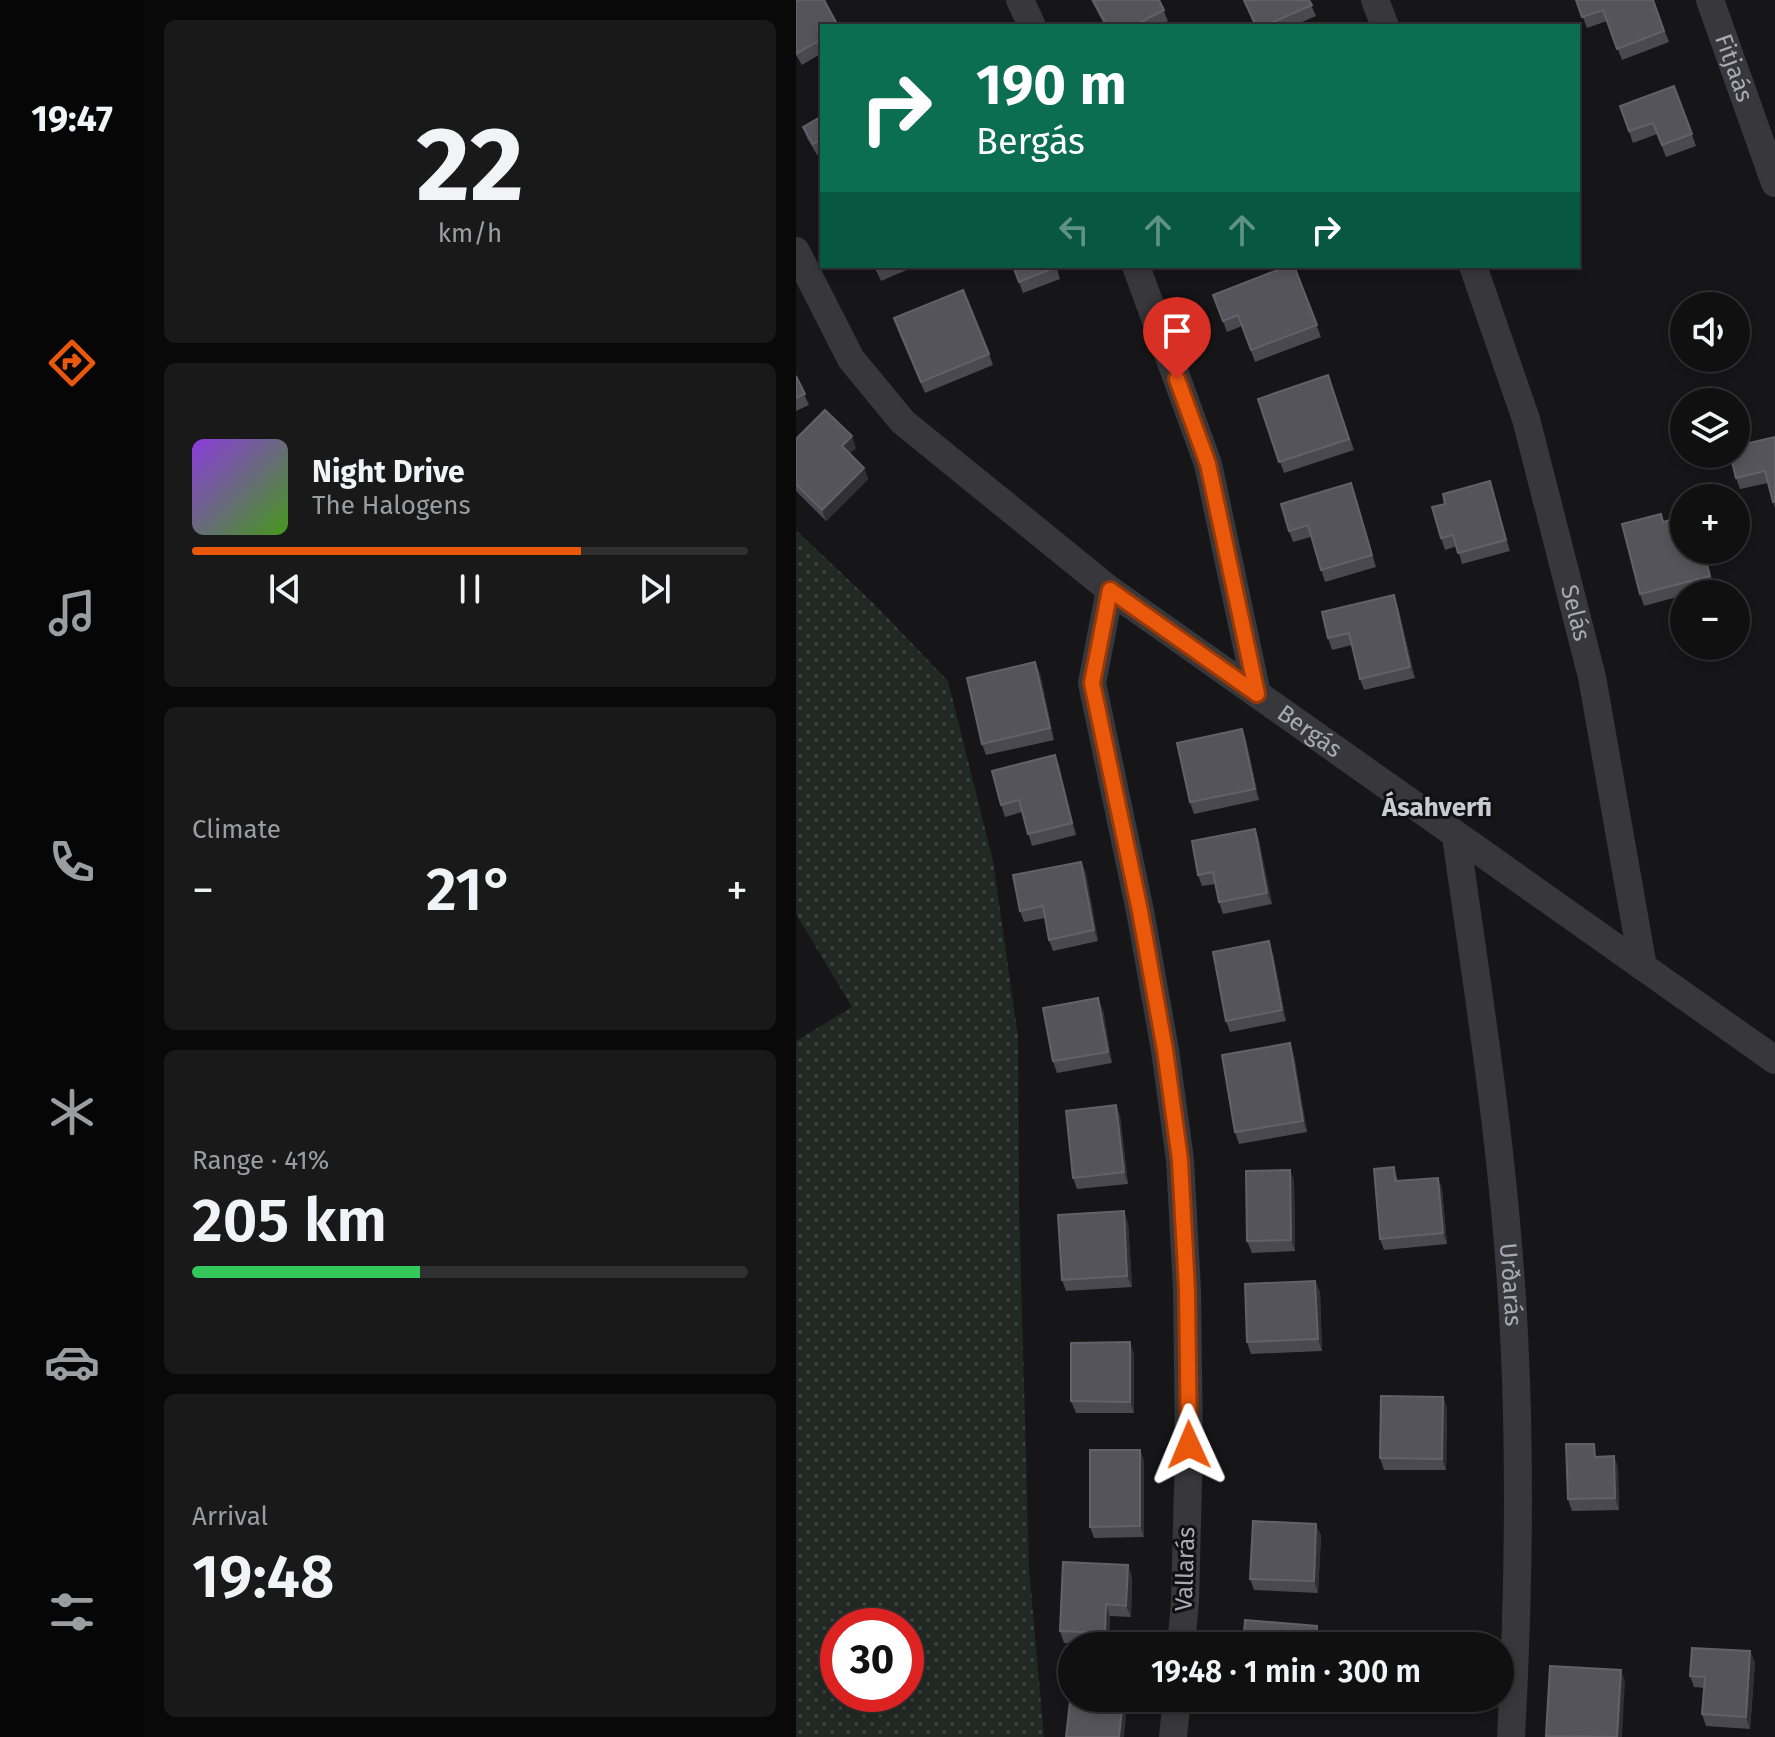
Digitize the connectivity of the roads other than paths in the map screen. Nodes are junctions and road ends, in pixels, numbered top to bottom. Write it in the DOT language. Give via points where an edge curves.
graph roads {
  1 [pos="1020,0"];
  2 [pos="1375,0"];
  3 [pos="1710,0"];
  4 [pos="1031,24"];
  5 [pos="1384,24"];
  6 [pos="1775,183"];
  7 [pos="796,251"];
  8 [pos="1137,268"];
  9 [pos="1474,268"];
  10 [pos="1110,590"];
  11 [pos="1257,694"];
  12 [pos="1456,836"];
  13 [pos="1643,967"];
  14 [pos="1775,1060"];
  15 [pos="1182,1632"];
  16 [pos="1176,1712"];
  17 [pos="1173,1737"];
  18 [pos="1511,1737"];
  1 -- 4 [label="street"];
  2 -- 5 [label="street"];
  3 -- 6 [label="street, Fitjaás"];
  7 -- 10 [label="street, Bergás" via="851,359 903,422"];
  8 -- 11 [label="street" via="1208,464"];
  9 -- 13 [label="street, Selás" via="1526,419 1592,677"];
  10 -- 11 [label="street, Bergás"];
  10 -- 15 [label="street, Vallarás" via="1092,683 1140,911 1180,1160 1189,1445"];
  11 -- 12 [label="street, Bergás"];
  12 -- 13 [label="street, Bergás"];
  12 -- 18 [label="street, Urðarás" via="1501,1160 1514,1336 1519,1530"];
  13 -- 14 [label="street, Bergás"];
  16 -- 17 [label="street"];
}
